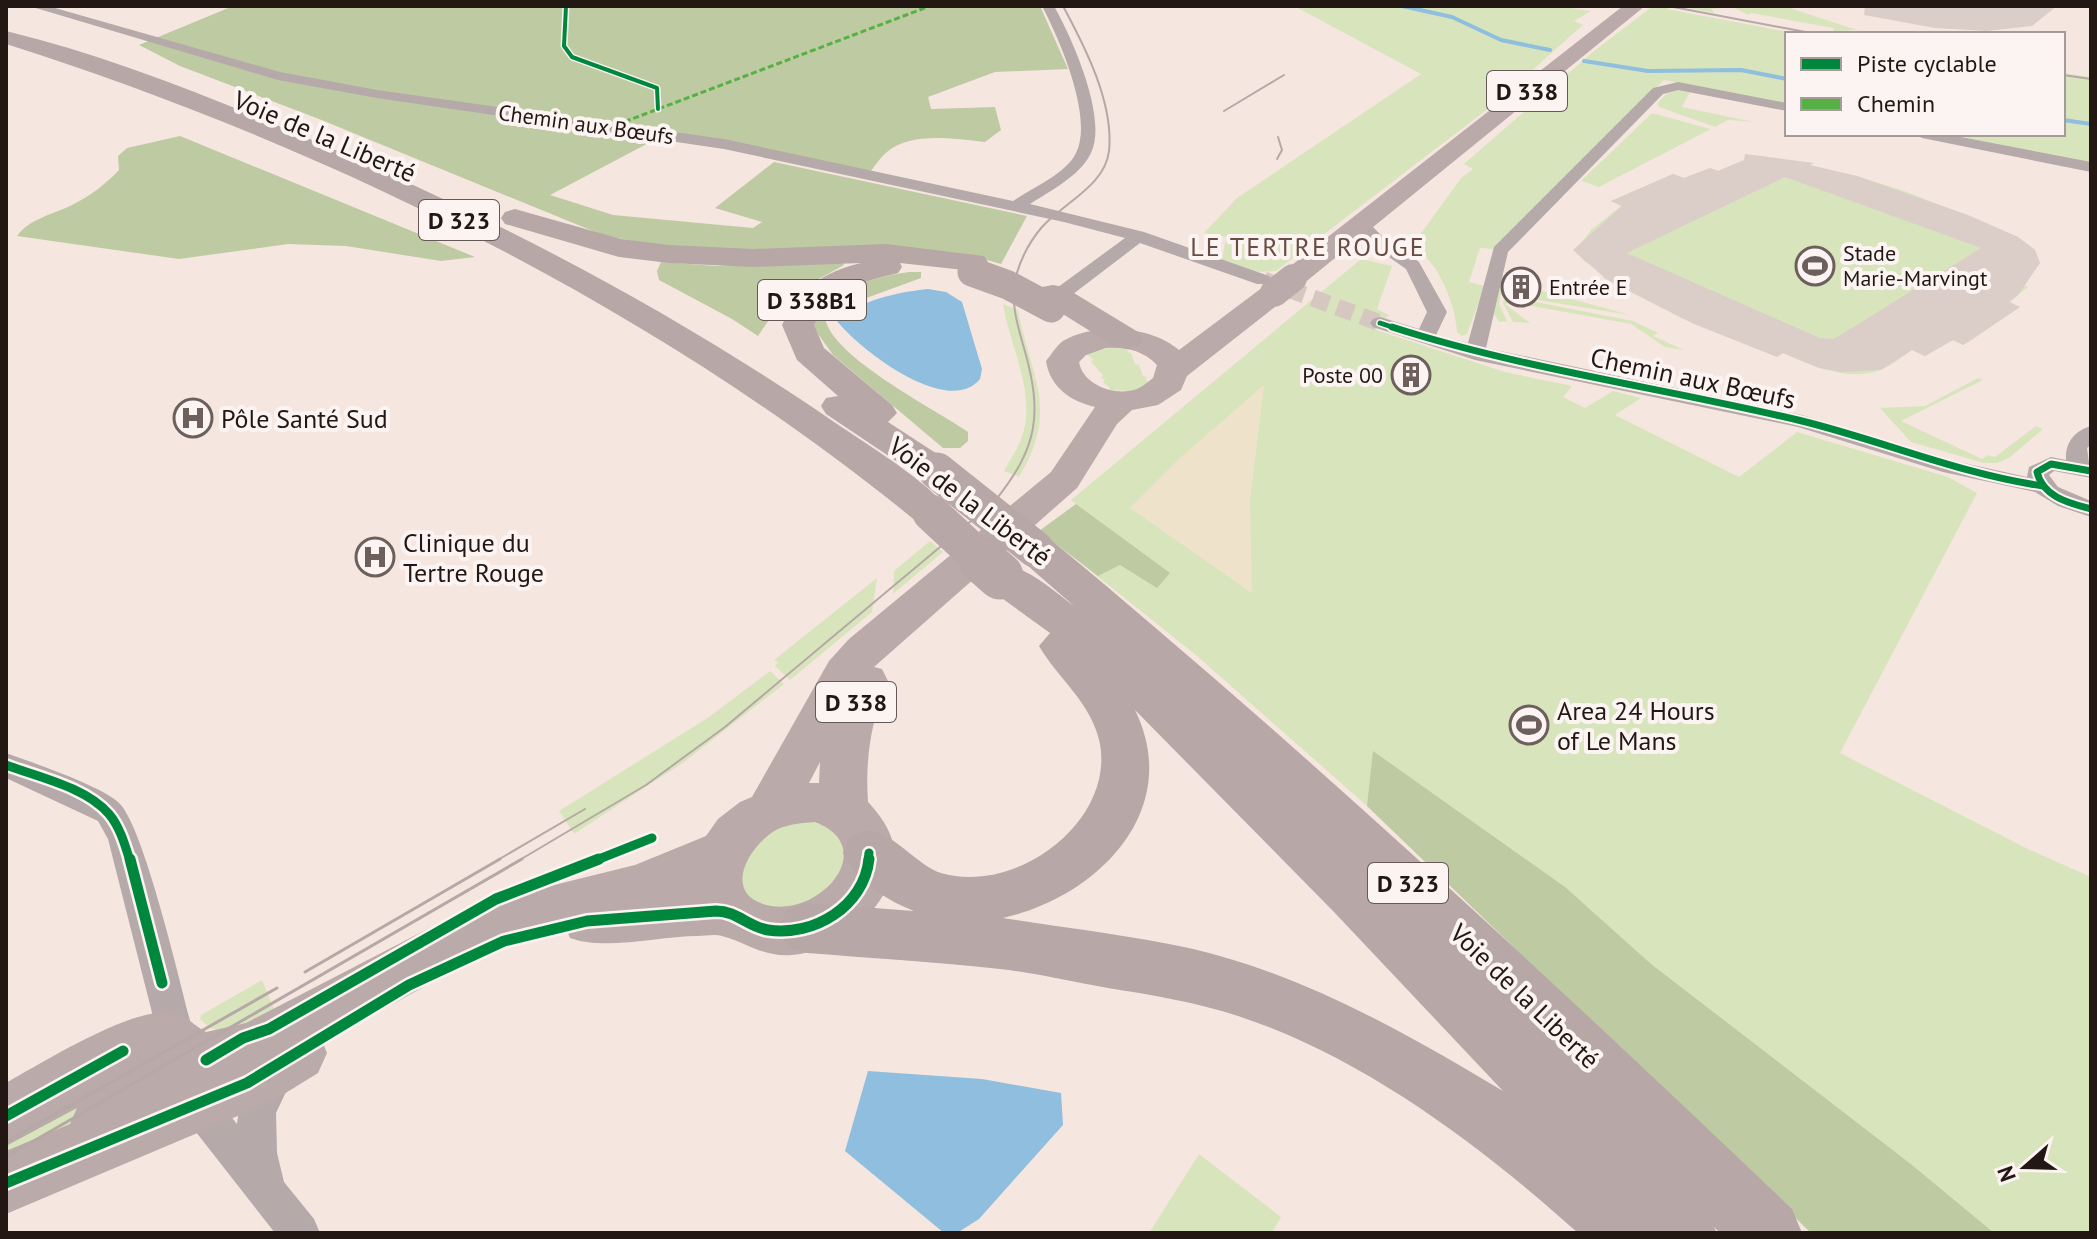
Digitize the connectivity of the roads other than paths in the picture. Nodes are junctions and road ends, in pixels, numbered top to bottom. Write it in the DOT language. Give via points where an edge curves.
graph roads {
  1 [pos="35,6"];
  2 [pos="1048,6"];
  3 [pos="1635,6"];
  4 [pos="6,21"];
  5 [pos="6,37"];
  6 [pos="1785,107"];
  7 [pos="1932,136"];
  8 [pos="2091,167"];
  9 [pos="1016,206"];
  10 [pos="515,218"];
  11 [pos="1360,224"];
  12 [pos="1138,236"];
  13 [pos="1332,247"];
  14 [pos="1395,252"];
  15 [pos="972,267"];
  16 [pos="1277,283"];
  17 [pos="1054,300"];
  18 [pos="1233,323"];
  19 [pos="1380,323"];
  20 [pos="1425,338"];
  21 [pos="1135,341"];
  22 [pos="1475,354"];
  23 [pos="1071,368"];
  24 [pos="1174,370"];
  25 [pos="1122,401"];
  26 [pos="2091,433"];
  27 [pos="2085,469"];
  28 [pos="937,471"];
  29 [pos="2043,486"];
  30 [pos="2091,509"];
  31 [pos="1024,542"];
  32 [pos="915,606"];
  33 [pos="6,765"];
  34 [pos="771,808"];
  35 [pos="857,832"];
  36 [pos="722,852"];
  37 [pos="732,912"];
  38 [pos="807,928"];
  39 [pos="162,983"];
  40 [pos="312,1045"];
  41 [pos="151,1048"];
  42 [pos="254,1050"];
  43 [pos="198,1105"];
  44 [pos="6,1116"];
  45 [pos="10,1181"];
  46 [pos="273,1197"];
  47 [pos="300,1233"];
  48 [pos="1628,1233"];
  49 [pos="1683,1233"];
  50 [pos="1768,1233"];
  1 -- 9 [label="street, Chemin aux Bœufs" via="278,76 724,144"];
  2 -- 9 [label="street" via="1073,57 1088,142 1081,158"];
  3 -- 11 [label="main road, D 338"];
  4 -- 10 [label="highway, Voie de la Liberté / D 323" via="168,71"];
  5 -- 31 [label="highway, Voie de la Liberté / D 323, bridge" via="132,78 366,173 675,337 776,399 931,513"];
  6 -- 22 [label="street" via="1678,86 1658,91 1500,251"];
  7 -- 8 [label="street"];
  9 -- 12 [label="street, Chemin aux Bœufs"];
  10 -- 15 [label="highway" via="619,248 669,254 753,258 886,253"];
  10 -- 28 [label="highway, Voie de la Liberté / D 323" via="713,326"];
  11 -- 13 [label="main road, D 338"];
  11 -- 14 [label="street"];
  12 -- 16 [label="street, Chemin aux Bœufs"];
  12 -- 17 [label="street"];
  13 -- 14 [label="street" via="1359,244"];
  13 -- 16 [label="main road, D 338"];
  14 -- 20 [label="street" via="1413,266 1437,312"];
  15 -- 17 [label="highway, D 338B1, bridge"];
  15 -- 28 [label="highway, D 338B1" via="866,271 821,291 798,325 809,353 822,367 911,437"];
  16 -- 18 [label="main road, D 338"];
  17 -- 21 [label="highway"];
  17 -- 23 [label="highway, D 338B1" via="1073,334"];
  18 -- 21 [label="main road, D 338" via="1191,337"];
  18 -- 24 [label="main road, D 338"];
  19 -- 20 [label="street, Chemin aux Bœufs"];
  20 -- 22 [label="street, Chemin aux Bœufs"];
  21 -- 23 [label="main road" via="1095,340"];
  21 -- 24 [label="main road" via="1165,354"];
  22 -- 29 [label="street, Chemin aux Bœufs" via="1708,398 1977,473"];
  23 -- 25 [label="main road" via="1093,397"];
  23 -- 31 [label="main road, D 338" via="1076,412"];
  24 -- 25 [label="main road" via="1160,391"];
  25 -- 31 [label="main road, D 338" via="1103,418"];
  26 -- 27 [label="street" via="2076,447"];
  27 -- 29 [label="street" via="2042,467 2037,478"];
  28 -- 31 [label="highway, Voie de la Liberté / D 323, bridge"];
  29 -- 30 [label="street, Chemin aux Bœufs"];
  31 -- 32 [label="main road, D 338"];
  31 -- 35 [label="highway" via="1025,611 1085,671 1119,726 1127,759 1110,818 1061,870 989,899 953,899 915,887"];
  31 -- 49 [label="highway, Voie de la Liberté / D 323" via="1038,599 1322,863"];
  31 -- 50 [label="highway, Voie de la Liberté / D 323" via="1363,840"];
  32 -- 34 [label="main road, D 338" via="845,673"];
  32 -- 35 [label="main road, D 338" via="873,666 854,709 841,768"];
  33 -- 39 [label="street" via="109,812 123,837"];
  34 -- 35 [label="main road" via="810,802"];
  34 -- 36 [label="main road" via="739,828"];
  35 -- 38 [label="main road" via="867,874 835,915"];
  36 -- 37 [label="main road" via="717,881"];
  36 -- 42 [label="main road" via="640,886 462,938"];
  37 -- 38 [label="main road" via="765,930"];
  37 -- 40 [label="main road" via="661,913 568,924 484,948 423,976"];
  38 -- 48 [label="highway" via="1003,944 1189,975 1244,991 1342,1031 1488,1118"];
  39 -- 41 [label="street"];
  39 -- 41 [label="street" via="156,1014 139,1037"];
  40 -- 43 [label="main road"];
  40 -- 46 [label="street" via="267,1085 258,1110 257,1156"];
  41 -- 42 [label="main road" via="206,1060"];
  41 -- 44 [label="main road"];
  41 -- 45 [label="main road" via="173,1062 143,1094"];
  42 -- 43 [label="street" via="207,1082"];
  43 -- 45 [label="main road"];
  43 -- 46 [label="street"];
  46 -- 47 [label="street"];
}
